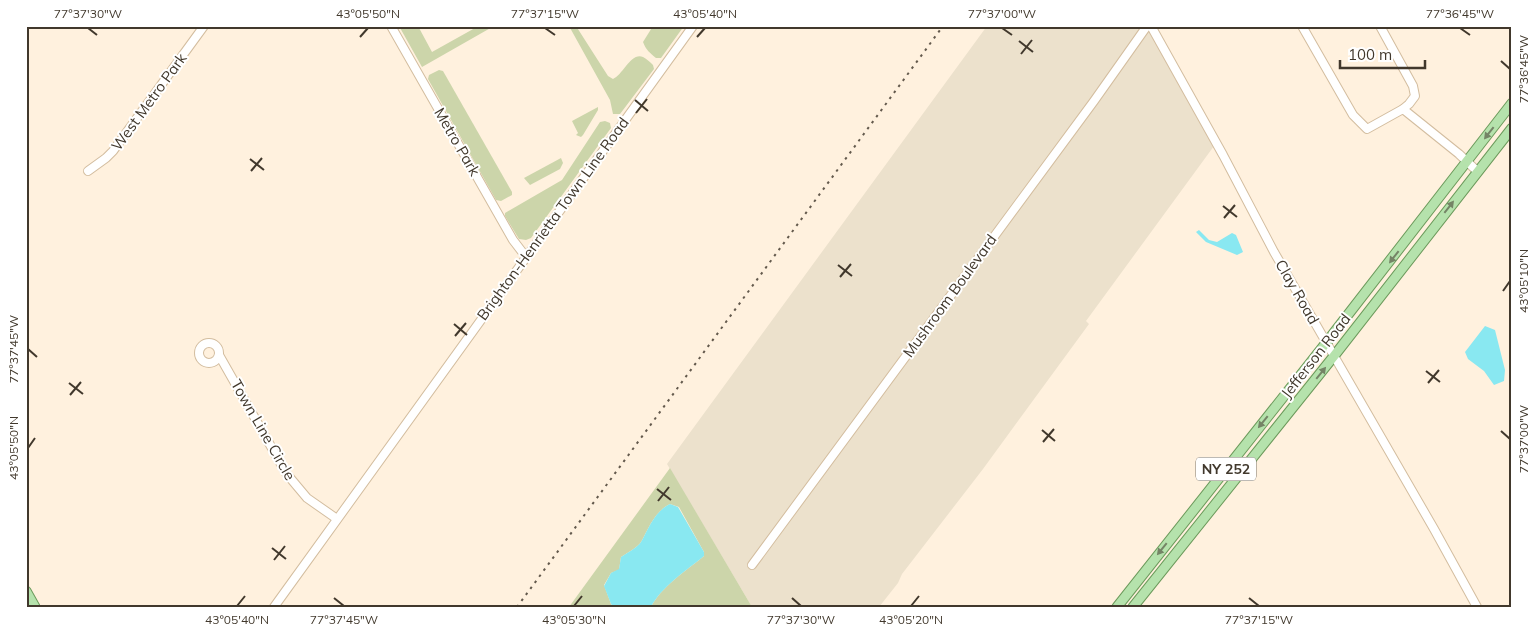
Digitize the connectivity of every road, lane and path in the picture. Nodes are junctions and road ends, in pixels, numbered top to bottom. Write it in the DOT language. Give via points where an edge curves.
graph roads {
  1 [pos="204,26"];
  2 [pos="391,26"];
  3 [pos="693,26"];
  4 [pos="1146,26"];
  5 [pos="1151,26"];
  6 [pos="1302,26"];
  7 [pos="1380,26"];
  8 [pos="1512,104"];
  9 [pos="1402,109"];
  10 [pos="1512,128"];
  11 [pos="1467,162"];
  12 [pos="1477,171"];
  13 [pos="88,172"];
  14 [pos="526,257"];
  15 [pos="1326,343"];
  16 [pos="219,355"];
  17 [pos="1334,356"];
  18 [pos="337,519"];
  19 [pos="752,565"];
  20 [pos="26,591"];
  21 [pos="35,607"];
  22 [pos="274,607"];
  23 [pos="1116,607"];
  24 [pos="1133,607"];
  25 [pos="1477,607"];
  1 -- 13 [label="street, West Metro Park" via="113,151"];
  2 -- 14 [label="street, Metro Park" via="513,240"];
  3 -- 14 [label="street, Brighton-Henrietta Town Line Road"];
  4 -- 19 [label="street, Mushroom Boulevard"];
  5 -- 15 [label="street, Clay Road"];
  6 -- 9 [label="street" via="1353,115 1367,129"];
  7 -- 9 [label="street" via="1413,86 1415,96"];
  8 -- 11 [label="main road, Jefferson Road / NY 252, one-way"];
  9 -- 11 [label="street"];
  10 -- 12 [label="main road, Jefferson Road / NY 252"];
  11 -- 12 [label="street"];
  11 -- 15 [label="main road, Jefferson Road / NY 252, one-way"];
  17 -- 12 [label="main road, Jefferson Road / NY 252, one-way"];
  14 -- 18 [label="street, Brighton-Henrietta Town Line Road"];
  15 -- 17 [label="street, Clay Road"];
  15 -- 23 [label="main road, Jefferson Road / NY 252, one-way"];
  16 -- 18 [label="street, Town Line Circle" via="286,473 307,498"];
  24 -- 17 [label="main road, Jefferson Road / NY 252, one-way"];
  17 -- 25 [label="street, Clay Road"];
  18 -- 22 [label="street, Brighton-Henrietta Town Line Road"];
  20 -- 21 [label="main road"];
}
